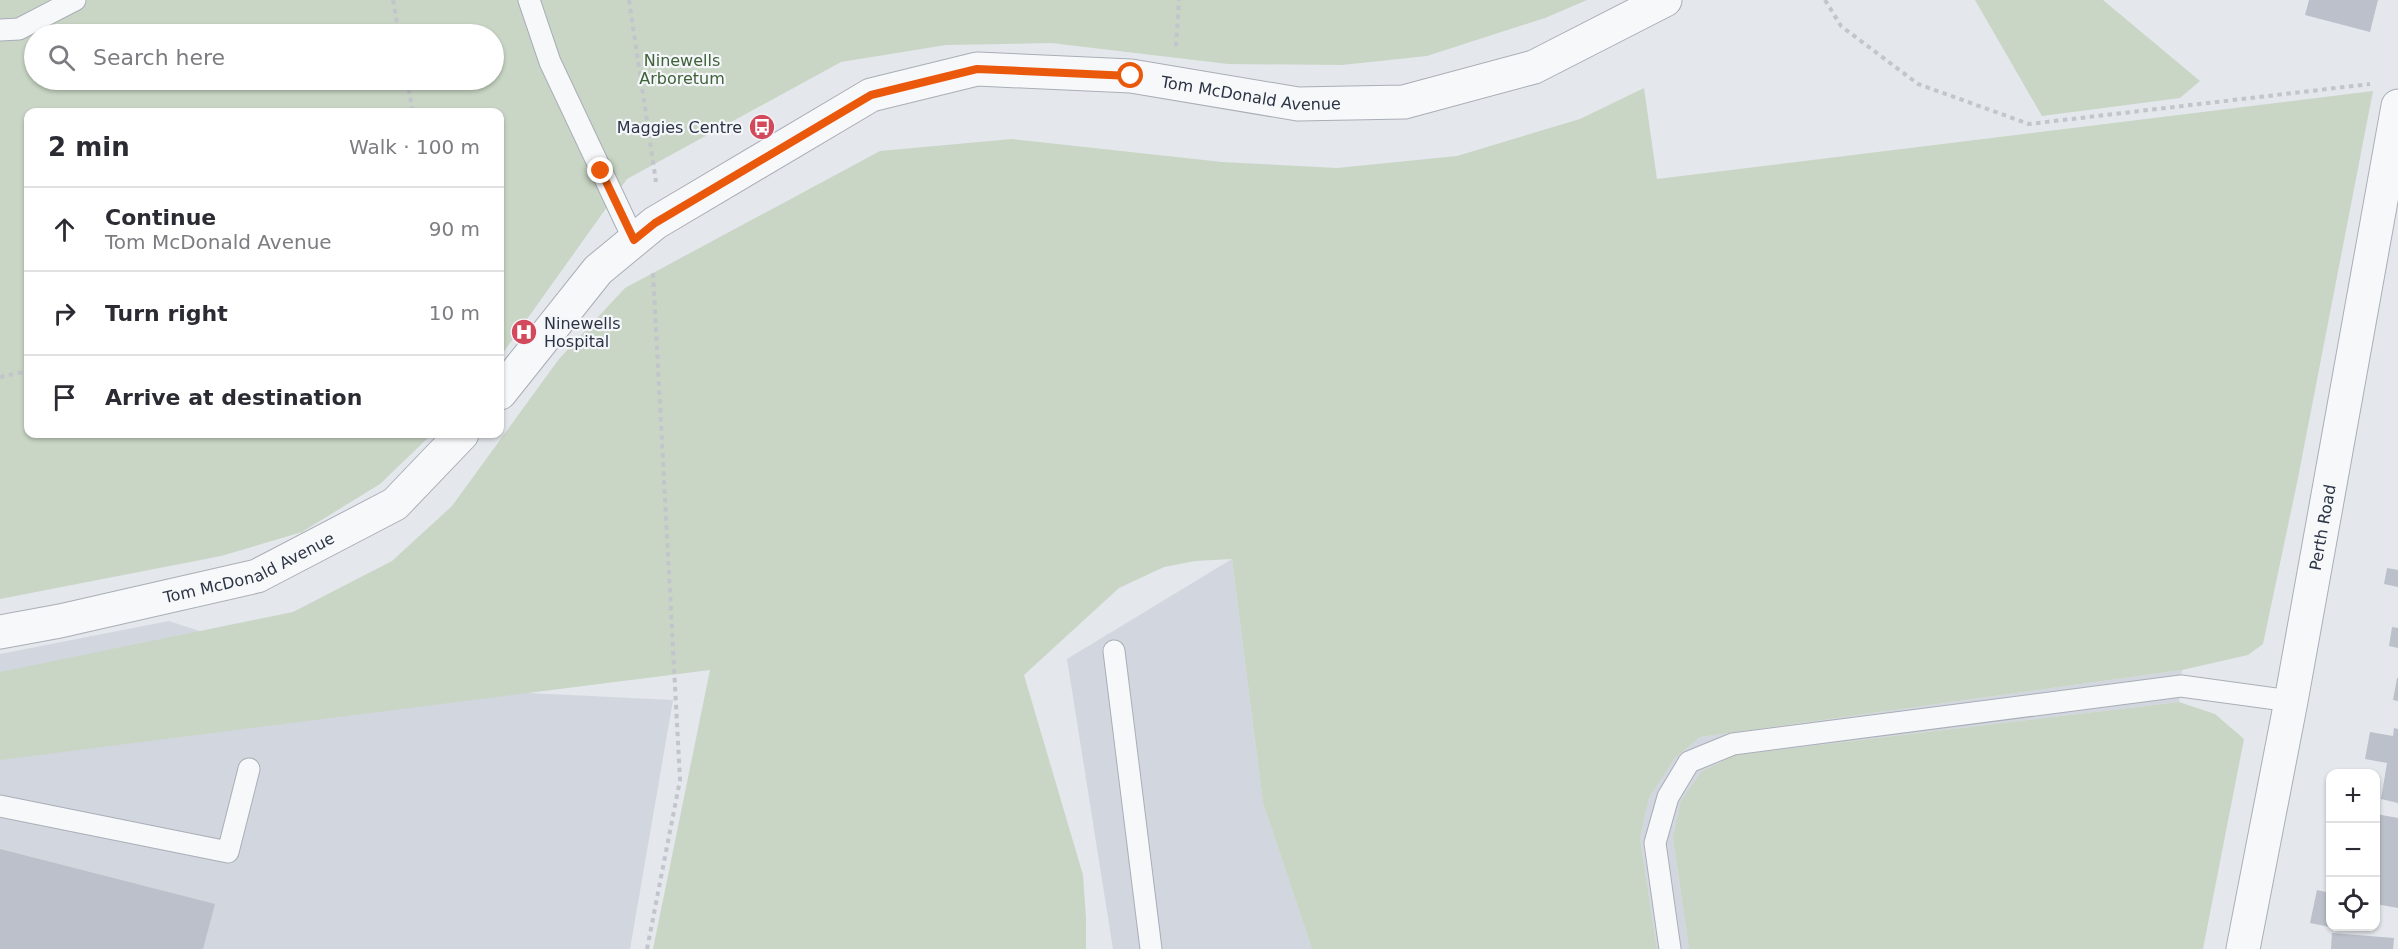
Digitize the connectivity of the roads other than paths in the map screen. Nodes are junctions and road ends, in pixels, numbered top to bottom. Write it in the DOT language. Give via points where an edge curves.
graph roads {
  1 [pos="75,0"];
  2 [pos="529,0"];
  3 [pos="1665,0"];
  4 [pos="29,24"];
  5 [pos="24,26"];
  6 [pos="0,30"];
  7 [pos="2398,106"];
  8 [pos="648,229"];
  9 [pos="504,388"];
  10 [pos="458,438"];
  11 [pos="0,632"];
  12 [pos="1114,651"];
  13 [pos="2291,702"];
  14 [pos="249,769"];
  15 [pos="0,806"];
  16 [pos="1151,949"];
  17 [pos="1670,949"];
  18 [pos="2243,949"];
  1 -- 4 [label="lane"];
  2 -- 8 [label="lane" via="550,62"];
  3 -- 8 [label="street, Tom McDonald Avenue" via="1534,67 1404,102 1298,104 1131,76 977,69 871,95"];
  5 -- 6 [label="lane"];
  7 -- 13 [label="street, Perth Road"];
  8 -- 9 [label="street, Tom McDonald Avenue" via="598,270"];
  10 -- 11 [label="street, Tom McDonald Avenue" via="395,504 257,576"];
  12 -- 16 [label="lane"];
  13 -- 17 [label="lane" via="2181,686 1733,744 1689,762 1668,797 1655,843"];
  13 -- 18 [label="street, Perth Road"];
  14 -- 15 [label="lane" via="228,852"];
}
